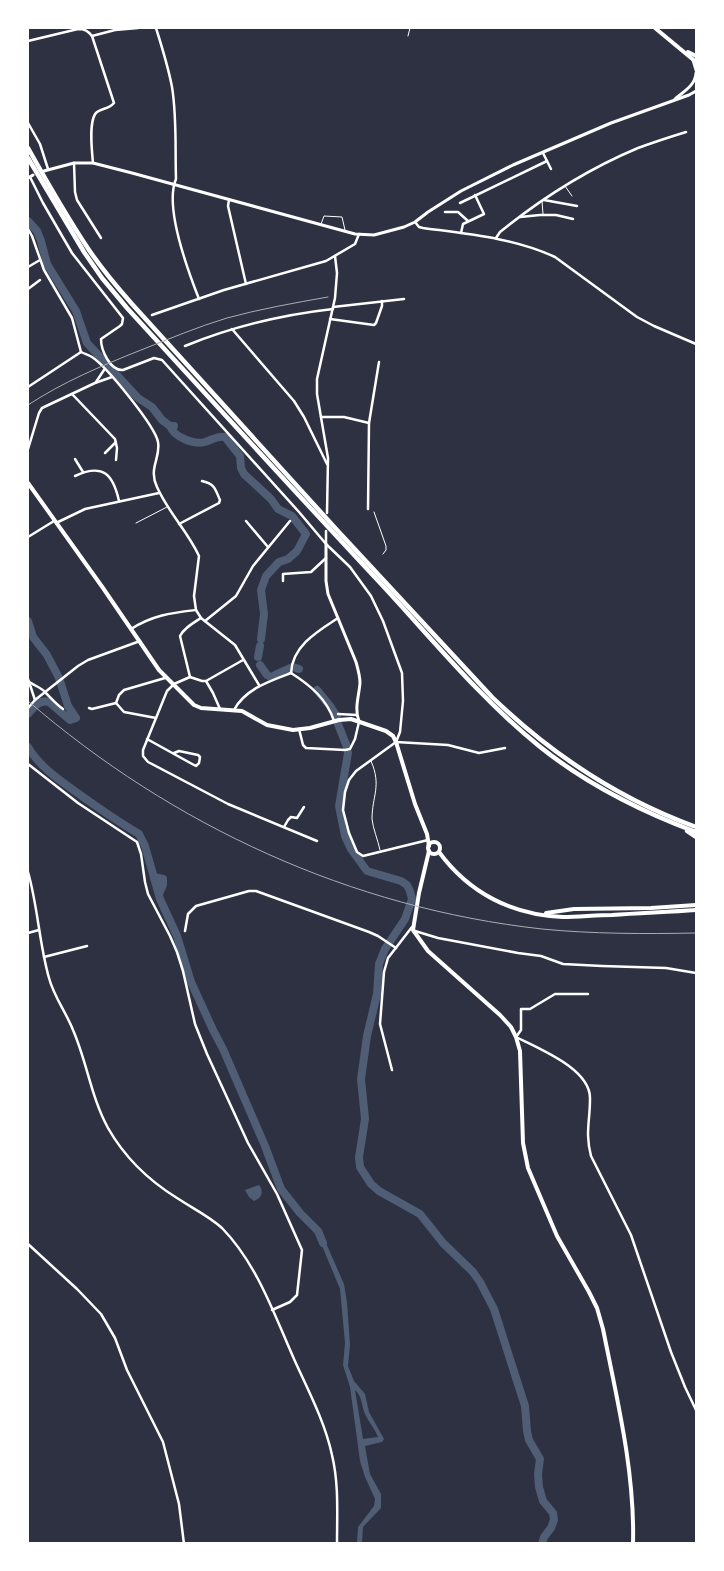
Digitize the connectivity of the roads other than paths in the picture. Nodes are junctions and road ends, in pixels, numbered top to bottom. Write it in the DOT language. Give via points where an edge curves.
graph roads {
  1 [pos="138,28"];
  2 [pos="156,28"];
  3 [pos="410,28"];
  4 [pos="655,28"];
  5 [pos="92,36"];
  6 [pos="408,36"];
  7 [pos="28,41"];
  8 [pos="695,59"];
  9 [pos="696,71"];
  10 [pos="696,91"];
  11 [pos="673,100"];
  12 [pos="28,123"];
  13 [pos="686,132"];
  14 [pos="28,148"];
  15 [pos="542,152"];
  16 [pos="28,158"];
  17 [pos="547,161"];
  18 [pos="74,162"];
  19 [pos="93,164"];
  20 [pos="551,169"];
  21 [pos="46,170"];
  22 [pos="30,177"];
  23 [pos="174,185"];
  24 [pos="565,186"];
  25 [pos="475,195"];
  26 [pos="572,196"];
  27 [pos="229,200"];
  28 [pos="542,200"];
  29 [pos="460,203"];
  30 [pos="577,206"];
  31 [pos="445,212"];
  32 [pos="543,215"];
  33 [pos="519,217"];
  34 [pos="572,219"];
  35 [pos="468,221"];
  36 [pos="415,222"];
  37 [pos="321,225"];
  38 [pos="28,229"];
  39 [pos="345,231"];
  40 [pos="461,233"];
  41 [pos="359,234"];
  42 [pos="100,238"];
  43 [pos="496,238"];
  44 [pos="335,256"];
  45 [pos="40,260"];
  46 [pos="28,267"];
  47 [pos="40,280"];
  48 [pos="246,284"];
  49 [pos="28,289"];
  50 [pos="404,298"];
  51 [pos="199,299"];
  52 [pos="382,301"];
  53 [pos="333,308"];
  54 [pos="152,315"];
  55 [pos="330,320"];
  56 [pos="232,329"];
  57 [pos="696,344"];
  58 [pos="185,346"];
  59 [pos="82,352"];
  60 [pos="379,362"];
  61 [pos="104,369"];
  62 [pos="112,377"];
  63 [pos="95,383"];
  64 [pos="28,387"];
  65 [pos="72,394"];
  66 [pos="321,417"];
  67 [pos="369,423"];
  68 [pos="325,441"];
  69 [pos="116,442"];
  70 [pos="317,444"];
  71 [pos="28,449"];
  72 [pos="105,453"];
  73 [pos="75,459"];
  74 [pos="116,460"];
  75 [pos="328,466"];
  76 [pos="83,472"];
  77 [pos="75,476"];
  78 [pos="202,481"];
  79 [pos="28,483"];
  80 [pos="160,492"];
  81 [pos="119,501"];
  82 [pos="167,506"];
  83 [pos="368,509"];
  84 [pos="374,512"];
  85 [pos="327,513"];
  86 [pos="246,521"];
  87 [pos="290,521"];
  88 [pos="55,522"];
  89 [pos="136,523"];
  90 [pos="179,524"];
  91 [pos="326,532"];
  92 [pos="28,537"];
  93 [pos="326,544"];
  94 [pos="268,548"];
  95 [pos="383,554"];
  96 [pos="326,558"];
  97 [pos="283,581"];
  98 [pos="196,610"];
  99 [pos="201,618"];
  100 [pos="338,618"];
  101 [pos="205,620"];
  102 [pos="131,628"];
  103 [pos="140,641"];
  104 [pos="243,660"];
  105 [pos="291,669"];
  106 [pos="190,677"];
  107 [pos="165,678"];
  108 [pos="28,680"];
  109 [pos="206,680"];
  110 [pos="174,684"];
  111 [pos="259,685"];
  112 [pos="45,692"];
  113 [pos="35,700"];
  114 [pos="116,703"];
  115 [pos="28,708"];
  116 [pos="89,708"];
  117 [pos="63,710"];
  118 [pos="220,710"];
  119 [pos="234,710"];
  120 [pos="338,714"];
  121 [pos="356,715"];
  122 [pos="156,718"];
  123 [pos="336,721"];
  124 [pos="359,721"];
  125 [pos="299,730"];
  126 [pos="147,739"];
  127 [pos="396,742"];
  128 [pos="505,748"];
  129 [pos="174,753"];
  130 [pos="370,761"];
  131 [pos="28,764"];
  132 [pos="304,807"];
  133 [pos="677,825"];
  134 [pos="284,827"];
  135 [pos="696,827"];
  136 [pos="696,832"];
  137 [pos="428,834"];
  138 [pos="696,837"];
  139 [pos="428,840"];
  140 [pos="317,841"];
  141 [pos="434,842"];
  142 [pos="429,846"];
  143 [pos="381,851"];
  144 [pos="429,852"];
  145 [pos="439,852"];
  146 [pos="434,854"];
  147 [pos="428,862"];
  148 [pos="28,872"];
  149 [pos="29,881"];
  150 [pos="696,905"];
  151 [pos="696,910"];
  152 [pos="561,911"];
  153 [pos="542,914"];
  154 [pos="562,917"];
  155 [pos="413,928"];
  156 [pos="39,930"];
  157 [pos="185,931"];
  158 [pos="28,933"];
  159 [pos="86,946"];
  160 [pos="396,948"];
  161 [pos="44,957"];
  162 [pos="696,973"];
  163 [pos="588,994"];
  164 [pos="516,1038"];
  165 [pos="392,1070"];
  166 [pos="28,1244"];
  167 [pos="272,1310"];
  168 [pos="696,1410"];
  169 [pos="184,1544"];
  170 [pos="337,1544"];
  171 [pos="633,1544"];
  1 -- 5 [label="street"];
  2 -- 23 [label="street" via="172,88"];
  3 -- 6 [label="lane"];
  4 -- 8 [label="main road"];
  5 -- 7 [label="street" via="84,29 78,29"];
  5 -- 19 [label="street" via="114,103 97,112 92,120"];
  8 -- 9 [label="street"];
  9 -- 11 [label="street" via="691,86"];
  10 -- 11 [label="street"];
  11 -- 15 [label="street"];
  12 -- 21 [label="street" via="40,144"];
  13 -- 24 [label="street" via="639,148"];
  14 -- 135 [label="main road" via="72,224 125,297 492,697 543,742 593,777 647,807"];
  15 -- 17 [label="street"];
  15 -- 36 [label="street" via="476,182"];
  16 -- 133 [label="main road" via="84,252 127,308 489,701 564,765 615,796"];
  17 -- 20 [label="street"];
  17 -- 25 [label="street"];
  18 -- 19 [label="street"];
  18 -- 21 [label="street"];
  18 -- 42 [label="street" via="77,200"];
  19 -- 23 [label="street"];
  22 -- 93 [label="street" via="72,253 123,318 122,324 101,341 113,368 119,371 154,358 162,360"];
  23 -- 27 [label="street"];
  23 -- 51 [label="street" via="174,216"];
  24 -- 26 [label="lane"];
  24 -- 28 [label="street"];
  25 -- 29 [label="street"];
  25 -- 35 [label="street" via="484,214"];
  27 -- 37 [label="street"];
  27 -- 48 [label="street"];
  28 -- 30 [label="street"];
  28 -- 32 [label="lane"];
  28 -- 33 [label="street"];
  31 -- 35 [label="street" via="458,212"];
  32 -- 33 [label="street"];
  32 -- 34 [label="street"];
  33 -- 43 [label="street"];
  35 -- 40 [label="street" via="463,224"];
  36 -- 40 [label="street" via="423,228"];
  36 -- 41 [label="street" via="382,234"];
  37 -- 39 [label="street"];
  37 -- 39 [label="lane" via="324,216 342,217"];
  38 -- 45 [label="street"];
  39 -- 41 [label="street"];
  40 -- 43 [label="street"];
  41 -- 44 [label="street" via="354,244"];
  43 -- 57 [label="street" via="555,257 637,318"];
  44 -- 48 [label="street"];
  44 -- 53 [label="street" via="337,273"];
  45 -- 46 [label="street"];
  45 -- 59 [label="street" via="72,318"];
  47 -- 49 [label="street"];
  48 -- 51 [label="street"];
  50 -- 52 [label="street"];
  51 -- 54 [label="street"];
  52 -- 53 [label="street"];
  52 -- 55 [label="street" via="374,325"];
  53 -- 55 [label="street"];
  53 -- 56 [label="street" via="272,318"];
  55 -- 66 [label="street" via="317,379"];
  56 -- 58 [label="street"];
  56 -- 70 [label="street" via="286,390"];
  59 -- 61 [label="street"];
  59 -- 64 [label="street"];
  60 -- 67 [label="street"];
  61 -- 62 [label="street"];
  61 -- 63 [label="street"];
  62 -- 63 [label="street"];
  62 -- 80 [label="street" via="157,439 153,472"];
  63 -- 65 [label="street"];
  65 -- 69 [label="street"];
  65 -- 71 [label="street" via="40,410"];
  66 -- 67 [label="street" via="344,417"];
  66 -- 68 [label="street"];
  67 -- 83 [label="street"];
  68 -- 70 [label="street"];
  68 -- 75 [label="street"];
  69 -- 72 [label="street"];
  69 -- 74 [label="street"];
  70 -- 75 [label="street"];
  73 -- 76 [label="street"];
  75 -- 85 [label="street"];
  76 -- 77 [label="street"];
  76 -- 81 [label="street" via="95,470 107,474"];
  78 -- 90 [label="street" via="213,485 220,500"];
  79 -- 88 [label="main road"];
  80 -- 81 [label="street"];
  80 -- 82 [label="street"];
  81 -- 88 [label="street" via="85,509"];
  82 -- 89 [label="lane"];
  82 -- 90 [label="street"];
  84 -- 95 [label="lane" via="386,546"];
  86 -- 94 [label="street"];
  87 -- 94 [label="street"];
  88 -- 92 [label="street"];
  88 -- 102 [label="main road"];
  90 -- 98 [label="street" via="199,556 194,596"];
  91 -- 93 [label="street"];
  93 -- 96 [label="street"];
  93 -- 127 [label="street" via="350,567 372,596 398,662 403,701"];
  94 -- 101 [label="street" via="236,596"];
  96 -- 97 [label="street" via="311,572 283,574"];
  96 -- 100 [label="street" via="328,594"];
  98 -- 99 [label="street"];
  98 -- 102 [label="street" via="153,617"];
  99 -- 101 [label="street"];
  99 -- 106 [label="street" via="180,636"];
  100 -- 105 [label="street" via="307,640 293,659"];
  100 -- 121 [label="street" via="359,673"];
  101 -- 104 [label="street" via="231,640"];
  102 -- 103 [label="main road"];
  103 -- 107 [label="main road"];
  103 -- 112 [label="street" via="88,660"];
  104 -- 109 [label="street"];
  104 -- 111 [label="street"];
  105 -- 111 [label="street"];
  105 -- 123 [label="street" via="322,698"];
  106 -- 109 [label="street"];
  106 -- 110 [label="street"];
  107 -- 110 [label="main road"];
  107 -- 114 [label="street" via="124,690"];
  108 -- 112 [label="street"];
  108 -- 113 [label="street"];
  109 -- 118 [label="street"];
  110 -- 118 [label="main road" via="198,707"];
  110 -- 122 [label="street" via="167,691"];
  111 -- 119 [label="street"];
  112 -- 113 [label="street"];
  112 -- 117 [label="street"];
  113 -- 115 [label="street"];
  114 -- 116 [label="street"];
  114 -- 122 [label="street" via="124,712"];
  118 -- 119 [label="main road"];
  119 -- 125 [label="main road" via="245,712 272,727"];
  120 -- 121 [label="street"];
  121 -- 124 [label="street"];
  122 -- 126 [label="street"];
  123 -- 124 [label="main road" via="348,718"];
  123 -- 125 [label="main road"];
  124 -- 125 [label="street" via="355,739 350,749 345,750 306,748"];
  124 -- 127 [label="main road" via="386,731"];
  126 -- 129 [label="street"];
  126 -- 134 [label="street" via="142,750 148,762 228,804"];
  127 -- 128 [label="street" via="448,745 479,753"];
  127 -- 130 [label="street"];
  127 -- 137 [label="main road"];
  129 -- 129 [label="street" via="196,766 199,764 198,755"];
  130 -- 143 [label="lane" via="377,782 372,816"];
  130 -- 143 [label="street" via="349,780 343,810 357,852 362,856"];
  131 -- 167 [label="street" via="78,803 137,842 148,894 170,936 183,971 195,1024 207,1054 248,1143 278,1194 302,1250 297,1295"];
  132 -- 134 [label="street" via="297,818 291,817"];
  133 -- 136 [label="main road"];
  133 -- 138 [label="main road"];
  134 -- 140 [label="street"];
  137 -- 139 [label="main road"];
  137 -- 141 [label="main road"];
  139 -- 142 [label="main road"];
  139 -- 143 [label="street"];
  141 -- 142 [label="main road"];
  141 -- 145 [label="main road" via="439,845"];
  142 -- 144 [label="main road"];
  144 -- 146 [label="main road"];
  144 -- 147 [label="main road"];
  145 -- 146 [label="main road"];
  145 -- 153 [label="main road" via="454,871 480,893 514,909"];
  146 -- 147 [label="main road"];
  147 -- 155 [label="main road"];
  148 -- 149 [label="street"];
  149 -- 156 [label="street"];
  150 -- 152 [label="main road"];
  151 -- 154 [label="main road"];
  152 -- 153 [label="main road"];
  152 -- 154 [label="main road"];
  153 -- 154 [label="main road"];
  155 -- 160 [label="street"];
  155 -- 162 [label="street" via="438,938 536,955 563,964 666,968"];
  155 -- 164 [label="main road" via="428,951 500,1015"];
  156 -- 158 [label="street"];
  156 -- 161 [label="street"];
  157 -- 160 [label="street" via="188,914 196,906 256,891 369,932"];
  159 -- 161 [label="street"];
  160 -- 165 [label="street" via="388,958 384,972 380,1024"];
  161 -- 167 [label="street" via="54,993 75,1035 100,1110 115,1139 148,1178 221,1228 245,1256"];
  163 -- 164 [label="street" via="556,994 530,1009 521,1009 521,1030"];
  164 -- 168 [label="street" via="575,1070 588,1086 587,1127 591,1156 630,1235 671,1352"];
  164 -- 171 [label="main road" via="520,1051 523,1142 528,1168 557,1236 597,1308 603,1329 630,1476"];
  166 -- 169 [label="street" via="77,1289 100,1314 115,1338 127,1370 163,1442 179,1504"];
  167 -- 170 [label="street" via="329,1442 336,1479"];
}
